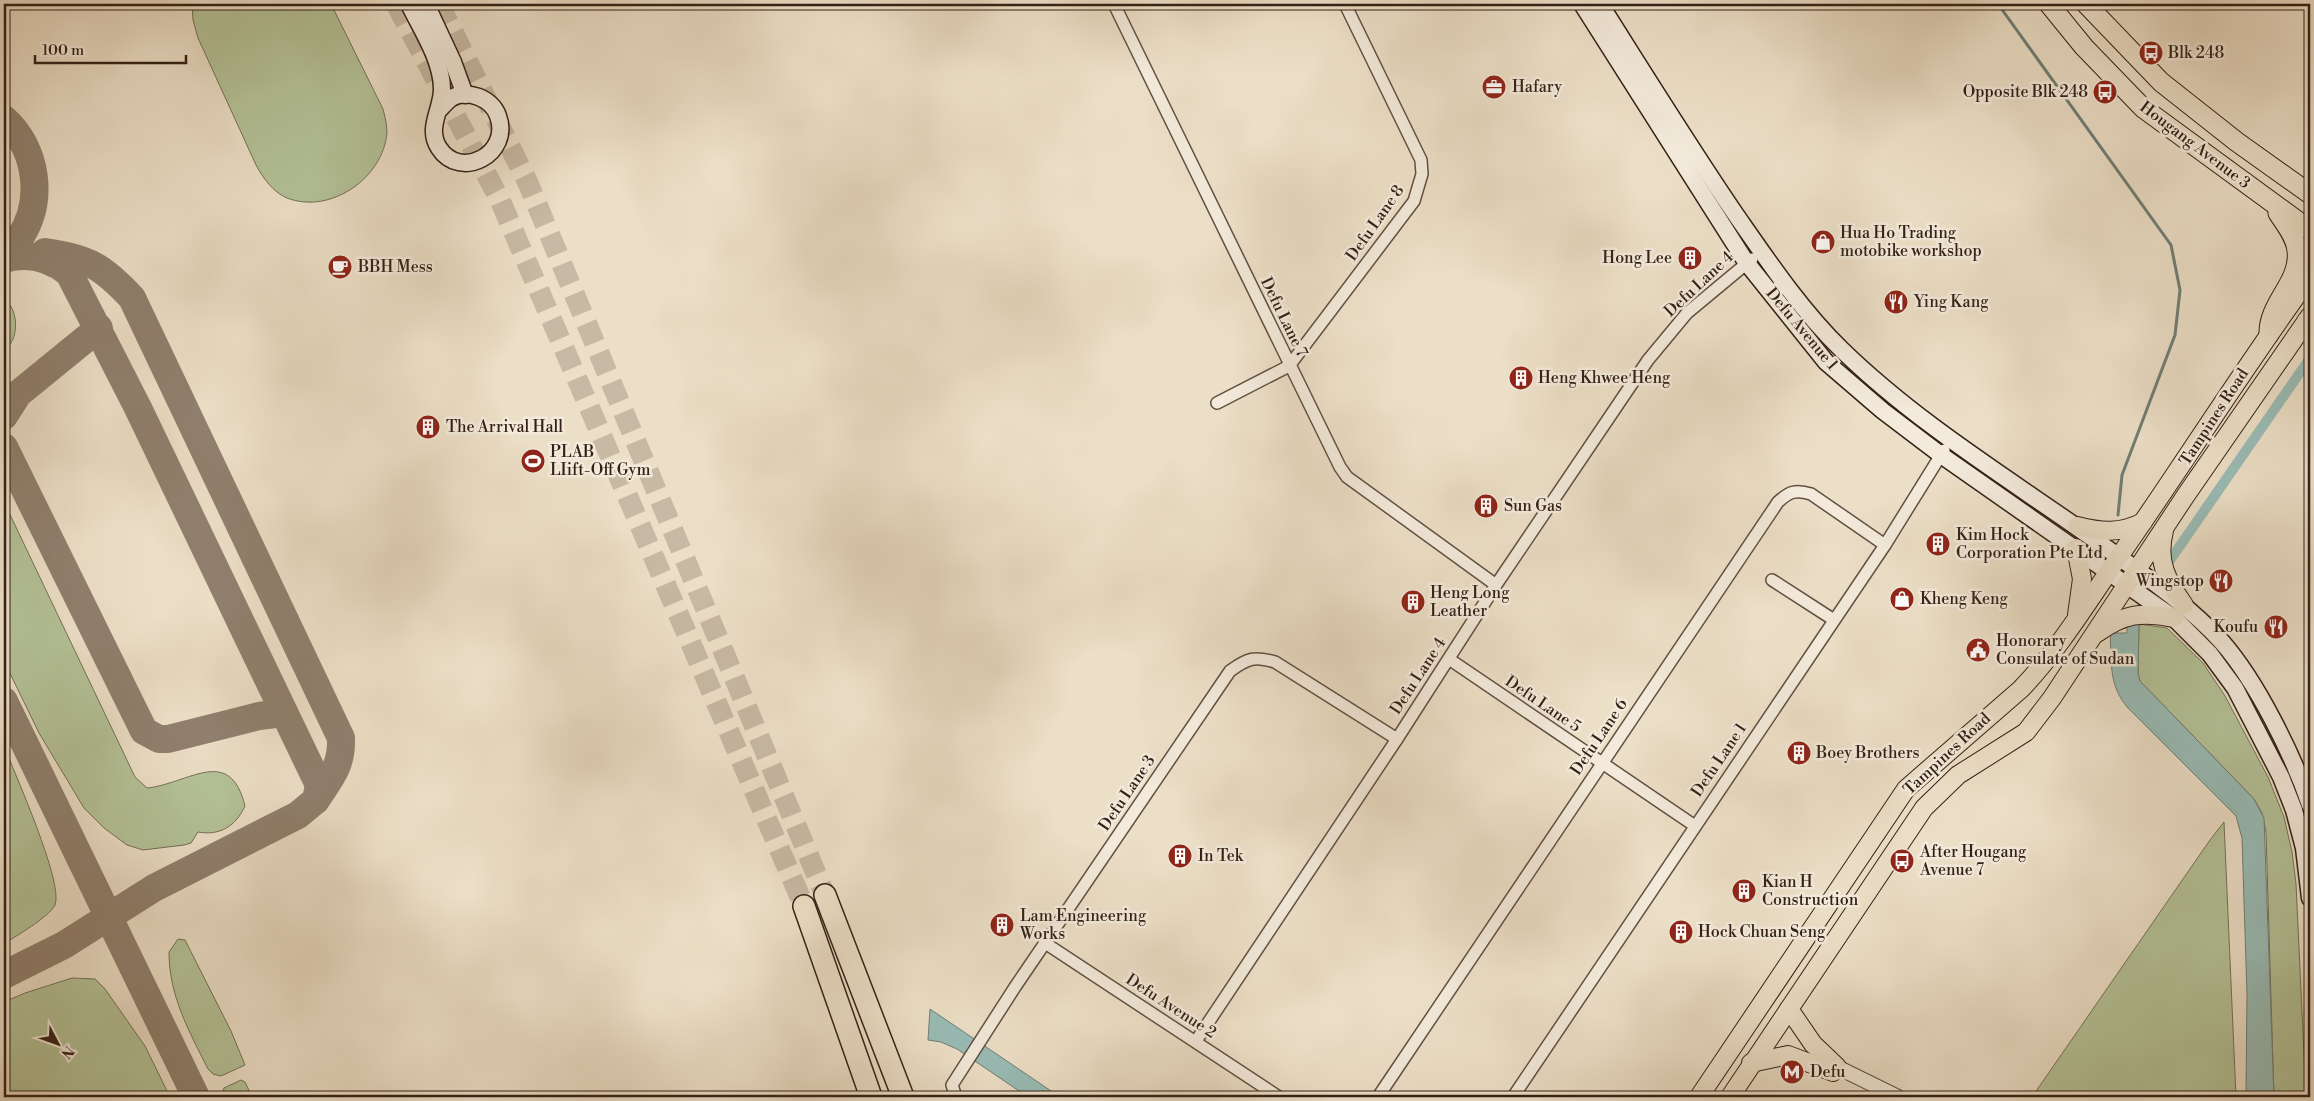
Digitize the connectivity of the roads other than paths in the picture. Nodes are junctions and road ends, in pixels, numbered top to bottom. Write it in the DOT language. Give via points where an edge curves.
graph roads {
  1 [pos="409,4"];
  2 [pos="426,4"];
  3 [pos="1114,4"];
  4 [pos="1345,4"];
  5 [pos="1582,4"];
  6 [pos="1600,4"];
  7 [pos="2049,4"];
  8 [pos="2086,4"];
  9 [pos="464,95"];
  10 [pos="439,110"];
  11 [pos="2309,193"];
  12 [pos="2270,201"];
  13 [pos="2310,230"];
  14 [pos="1762,253"];
  15 [pos="1746,262"];
  16 [pos="2310,277"];
  17 [pos="2309,318"];
  18 [pos="2269,334"];
  19 [pos="1289,366"];
  20 [pos="1216,403"];
  21 [pos="1951,440"];
  22 [pos="1941,456"];
  23 [pos="2143,522"];
  24 [pos="2077,526"];
  25 [pos="2166,526"];
  26 [pos="1885,544"];
  27 [pos="2076,548"];
  28 [pos="2119,557"];
  29 [pos="2136,570"];
  30 [pos="2109,572"];
  31 [pos="1772,580"];
  32 [pos="2126,584"];
  33 [pos="1496,585"];
  34 [pos="2179,612"];
  35 [pos="1834,620"];
  36 [pos="2076,620"];
  37 [pos="2092,636"];
  38 [pos="1449,659"];
  39 [pos="1397,739"];
  40 [pos="1601,763"];
  41 [pos="2306,779"];
  42 [pos="2310,805"];
  43 [pos="1695,826"];
  44 [pos="825,896"];
  45 [pos="2310,898"];
  46 [pos="804,906"];
  47 [pos="1045,944"];
  48 [pos="1789,1009"];
  49 [pos="1196,1041"];
  50 [pos="1751,1064"];
  51 [pos="1835,1069"];
  52 [pos="871,1097"];
  53 [pos="903,1097"];
  54 [pos="956,1097"];
  55 [pos="1279,1097"];
  56 [pos="1378,1097"];
  57 [pos="1513,1097"];
  58 [pos="1699,1097"];
  59 [pos="1730,1097"];
  60 [pos="1880,1097"];
  61 [pos="1898,1097"];
  1 -- 10 [label="main road" via="438,65 442,88"];
  2 -- 9 [label="main road" via="453,62"];
  3 -- 19 [label="street, Defu Lane 7"];
  4 -- 19 [label="street, Defu Lane 8" via="1421,160 1422,174 1414,200"];
  5 -- 15 [label="main road, Defu Avenue 1"];
  6 -- 14 [label="main road, Defu Avenue 1"];
  7 -- 12 [label="highway, Hougang Avenue 3" via="2084,47 2143,108"];
  8 -- 11 [label="highway, Hougang Avenue 3" via="2161,82 2236,142"];
  9 -- 10 [label="main road" via="451,99"];
  9 -- 10 [label="main road" via="483,99 497,112 499,138 486,157 468,163 448,157 440,150 433,130"];
  12 -- 13 [label="highway, Hougang Avenue 3"];
  12 -- 18 [label="highway" via="2292,234 2297,251 2291,280 2268,321"];
  14 -- 15 [label="street, Defu Lane 4"];
  14 -- 21 [label="main road, Defu Avenue 1" via="1840,348"];
  15 -- 22 [label="main road, Defu Avenue 1" via="1826,362"];
  15 -- 33 [label="street, Defu Lane 4" via="1687,313 1648,360"];
  16 -- 18 [label="main road, Tampines Road"];
  17 -- 25 [label="main road, Tampines Road"];
  18 -- 23 [label="main road, Tampines Road"];
  19 -- 20 [label="street"];
  19 -- 33 [label="street, Defu Lane 7" via="1347,477"];
  21 -- 22 [label="street, Defu Lane 1"];
  21 -- 24 [label="main road, Defu Avenue 1"];
  22 -- 26 [label="street, Defu Lane 1"];
  22 -- 27 [label="main road, Defu Avenue 1"];
  23 -- 24 [label="main road" via="2131,529 2109,532"];
  23 -- 28 [label="main road, Tampines Road"];
  24 -- 28 [label="main road, Defu Avenue 1"];
  25 -- 29 [label="main road, Tampines Road"];
  25 -- 34 [label="main road" via="2160,545 2162,562"];
  26 -- 35 [label="street, Defu Lane 1"];
  26 -- 40 [label="street, Defu Lane 6" via="1810,494 1800,490 1789,492 1778,502"];
  27 -- 30 [label="main road, Defu Avenue 1"];
  27 -- 36 [label="main road" via="2082,579"];
  28 -- 29 [label="main road"];
  28 -- 30 [label="main road, Tampines Road"];
  29 -- 32 [label="main road, Tampines Road"];
  29 -- 34 [label="main road"];
  30 -- 32 [label="main road"];
  30 -- 36 [label="main road, Tampines Road"];
  31 -- 35 [label="street"];
  32 -- 34 [label="main road"];
  32 -- 37 [label="main road, Tampines Road"];
  33 -- 38 [label="street, Defu Lane 4"];
  34 -- 37 [label="main road" via="2137,614 2108,624"];
  34 -- 41 [label="main road" via="2223,643 2248,678"];
  34 -- 45 [label="main road" via="2235,688 2264,742 2294,810 2304,848"];
  35 -- 43 [label="street, Defu Lane 1"];
  36 -- 58 [label="main road, Tampines Road" via="2021,689 1906,789"];
  37 -- 48 [label="main road, Tampines Road" via="2026,732 1958,775 1924,808"];
  38 -- 39 [label="street, Defu Lane 4"];
  38 -- 40 [label="street, Defu Lane 5"];
  39 -- 47 [label="street, Defu Lane 3" via="1275,662 1258,657 1241,663 1230,670"];
  39 -- 49 [label="street, Defu Lane 4"];
  40 -- 43 [label="street, Defu Lane 5"];
  40 -- 56 [label="street, Defu Lane 6"];
  41 -- 42 [label="main road"];
  43 -- 57 [label="street, Defu Lane 1"];
  44 -- 53 [label="highway"];
  46 -- 52 [label="highway"];
  47 -- 49 [label="street, Defu Avenue 2"];
  47 -- 54 [label="street, Defu Lane 3" via="952,1085"];
  48 -- 50 [label="main road, Tampines Road"];
  48 -- 51 [label="main road"];
  49 -- 55 [label="street, Defu Avenue 2"];
  50 -- 51 [label="main road" via="1788,1055"];
  50 -- 59 [label="main road, Tampines Road"];
  51 -- 60 [label="street"];
  51 -- 61 [label="street"];
}
